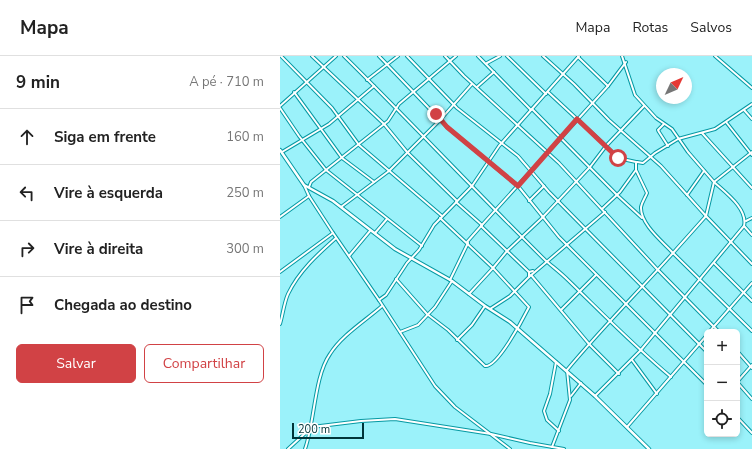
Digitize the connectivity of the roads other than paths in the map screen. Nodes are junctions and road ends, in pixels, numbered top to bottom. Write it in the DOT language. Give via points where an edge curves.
graph roads {
  1 [pos="281,56"];
  2 [pos="312,56"];
  3 [pos="336,56"];
  4 [pos="344,56"];
  5 [pos="379,56"];
  6 [pos="398,56"];
  7 [pos="407,56"];
  8 [pos="445,56"];
  9 [pos="456,56"];
  10 [pos="478,56"];
  11 [pos="500,56"];
  12 [pos="507,56"];
  13 [pos="543,56"];
  14 [pos="578,56"];
  15 [pos="622,56"];
  16 [pos="715,56"];
  17 [pos="449,61"];
  18 [pos="626,62"];
  19 [pos="487,63"];
  20 [pos="386,64"];
  21 [pos="324,66"];
  22 [pos="494,72"];
  23 [pos="563,74"];
  24 [pos="428,78"];
  25 [pos="367,80"];
  26 [pos="306,81"];
  27 [pos="472,84"];
  28 [pos="374,86"];
  29 [pos="608,86"];
  30 [pos="477,87"];
  31 [pos="752,88"];
  32 [pos="413,91"];
  33 [pos="294,92"];
  34 [pos="547,93"];
  35 [pos="358,100"];
  36 [pos="592,103"];
  37 [pos="454,104"];
  38 [pos="752,104"];
  39 [pos="644,106"];
  40 [pos="280,107"];
  41 [pos="396,108"];
  42 [pos="532,110"];
  43 [pos="744,110"];
  44 [pos="338,116"];
  45 [pos="577,119"];
  46 [pos="752,119"];
  47 [pos="440,120"];
  48 [pos="726,122"];
  49 [pos="384,124"];
  50 [pos="518,124"];
  51 [pos="664,124"];
  52 [pos="321,128"];
  53 [pos="620,131"];
  54 [pos="702,133"];
  55 [pos="425,136"];
  56 [pos="560,137"];
  57 [pos="678,139"];
  58 [pos="302,141"];
  59 [pos="501,143"];
  60 [pos="359,145"];
  61 [pos="606,146"];
  62 [pos="668,146"];
  63 [pos="281,151"];
  64 [pos="407,152"];
  65 [pos="547,153"];
  66 [pos="752,154"];
  67 [pos="650,157"];
  68 [pos="342,158"];
  69 [pos="490,162"];
  70 [pos="636,162"];
  71 [pos="590,167"];
  72 [pos="733,168"];
  73 [pos="326,170"];
  74 [pos="636,170"];
  75 [pos="389,171"];
  76 [pos="531,171"];
  77 [pos="704,171"];
  78 [pos="639,175"];
  79 [pos="632,178"];
  80 [pos="374,182"];
  81 [pos="576,182"];
  82 [pos="714,182"];
  83 [pos="304,184"];
  84 [pos="472,186"];
  85 [pos="518,186"];
  86 [pos="544,186"];
  87 [pos="309,187"];
  88 [pos="752,188"];
  89 [pos="358,195"];
  90 [pos="616,195"];
  91 [pos="687,195"];
  92 [pos="309,196"];
  93 [pos="456,201"];
  94 [pos="529,201"];
  95 [pos="558,201"];
  96 [pos="341,208"];
  97 [pos="602,209"];
  98 [pos="496,210"];
  99 [pos="604,212"];
  100 [pos="706,216"];
  101 [pos="441,217"];
  102 [pos="280,218"];
  103 [pos="542,218"];
  104 [pos="752,218"];
  105 [pos="387,219"];
  106 [pos="644,219"];
  107 [pos="745,221"];
  108 [pos="482,226"];
  109 [pos="744,226"];
  110 [pos="586,230"];
  111 [pos="370,231"];
  112 [pos="333,233"];
  113 [pos="374,234"];
  114 [pos="752,235"];
  115 [pos="522,236"];
  116 [pos="336,238"];
  117 [pos="467,243"];
  118 [pos="732,243"];
  119 [pos="567,245"];
  120 [pos="422,246"];
  121 [pos="507,251"];
  122 [pos="673,253"];
  123 [pos="349,256"];
  124 [pos="411,258"];
  125 [pos="546,261"];
  126 [pos="714,263"];
  127 [pos="752,264"];
  128 [pos="493,268"];
  129 [pos="658,270"];
  130 [pos="534,271"];
  131 [pos="280,272"];
  132 [pos="529,272"];
  133 [pos="596,275"];
  134 [pos="530,276"];
  135 [pos="396,280"];
  136 [pos="451,280"];
  137 [pos="699,280"];
  138 [pos="752,283"];
  139 [pos="644,286"];
  140 [pos="515,291"];
  141 [pos="580,291"];
  142 [pos="743,292"];
  143 [pos="469,294"];
  144 [pos="685,296"];
  145 [pos="379,300"];
  146 [pos="752,301"];
  147 [pos="625,304"];
  148 [pos="382,306"];
  149 [pos="485,306"];
  150 [pos="729,308"];
  151 [pos="490,309"];
  152 [pos="561,310"];
  153 [pos="427,314"];
  154 [pos="670,314"];
  155 [pos="609,321"];
  156 [pos="280,324"];
  157 [pos="714,326"];
  158 [pos="517,328"];
  159 [pos="712,329"];
  160 [pos="716,329"];
  161 [pos="752,331"];
  162 [pos="400,332"];
  163 [pos="655,333"];
  164 [pos="704,338"];
  165 [pos="457,340"];
  166 [pos="589,344"];
  167 [pos="699,344"];
  168 [pos="704,349"];
  169 [pos="640,351"];
  170 [pos="740,354"];
  171 [pos="556,360"];
  172 [pos="632,360"];
  173 [pos="684,360"];
  174 [pos="752,366"];
  175 [pos="567,370"];
  176 [pos="619,374"];
  177 [pos="672,377"];
  178 [pos="740,379"];
  179 [pos="704,381"];
  180 [pos="581,383"];
  181 [pos="740,385"];
  182 [pos="657,394"];
  183 [pos="571,396"];
  184 [pos="596,396"];
  185 [pos="752,399"];
  186 [pos="740,420"];
  187 [pos="312,427"];
  188 [pos="627,427"];
  189 [pos="559,431"];
  190 [pos="752,433"];
  191 [pos="491,434"];
  192 [pos="552,447"];
  193 [pos="288,449"];
  194 [pos="305,449"];
  195 [pos="510,449"];
  196 [pos="564,449"];
  197 [pos="649,449"];
  1 -- 26 [label="street"];
  2 -- 21 [label="street"];
  3 -- 21 [label="street"];
  4 -- 25 [label="street"];
  5 -- 20 [label="street"];
  6 -- 20 [label="street"];
  7 -- 24 [label="street"];
  8 -- 17 [label="street"];
  9 -- 17 [label="street"];
  10 -- 19 [label="street"];
  11 -- 19 [label="street"];
  12 -- 34 [label="street"];
  13 -- 23 [label="street"];
  14 -- 23 [label="street"];
  14 -- 29 [label="street"];
  15 -- 18 [label="street"];
  16 -- 31 [label="street"];
  17 -- 24 [label="street"];
  17 -- 27 [label="street"];
  18 -- 29 [label="street"];
  18 -- 39 [label="street" via="632,88"];
  19 -- 22 [label="street"];
  20 -- 25 [label="street"];
  20 -- 32 [label="street"];
  21 -- 26 [label="street"];
  21 -- 35 [label="street"];
  22 -- 30 [label="street"];
  22 -- 42 [label="street"];
  23 -- 34 [label="street"];
  23 -- 36 [label="street"];
  24 -- 32 [label="street"];
  24 -- 37 [label="street"];
  25 -- 28 [label="street"];
  26 -- 33 [label="street"];
  26 -- 44 [label="street"];
  27 -- 30 [label="street"];
  27 -- 37 [label="street"];
  28 -- 35 [label="street"];
  28 -- 41 [label="street"];
  29 -- 36 [label="street"];
  30 -- 50 [label="street"];
  32 -- 41 [label="street"];
  32 -- 47 [label="street"];
  33 -- 40 [label="street"];
  33 -- 52 [label="street"];
  34 -- 42 [label="street"];
  34 -- 45 [label="street"];
  35 -- 44 [label="street"];
  35 -- 49 [label="street"];
  36 -- 45 [label="street"];
  36 -- 53 [label="street"];
  37 -- 47 [label="street"];
  37 -- 59 [label="street"];
  38 -- 43 [label="street"];
  39 -- 51 [label="street"];
  39 -- 53 [label="street"];
  40 -- 58 [label="street"];
  41 -- 49 [label="street"];
  41 -- 55 [label="street"];
  42 -- 50 [label="street"];
  42 -- 56 [label="street"];
  43 -- 46 [label="street"];
  43 -- 48 [label="street"];
  44 -- 52 [label="street"];
  44 -- 60 [label="street"];
  45 -- 56 [label="street"];
  45 -- 61 [label="street"];
  47 -- 55 [label="street"];
  47 -- 69 [label="street"];
  48 -- 54 [label="street"];
  48 -- 66 [label="street"];
  49 -- 60 [label="street"];
  49 -- 64 [label="street"];
  50 -- 59 [label="street"];
  50 -- 65 [label="street"];
  51 -- 57 [label="street" via="672,129"];
  51 -- 62 [label="street" via="658,130"];
  52 -- 58 [label="street"];
  52 -- 68 [label="street"];
  53 -- 61 [label="street"];
  53 -- 67 [label="street"];
  54 -- 57 [label="street"];
  54 -- 72 [label="street"];
  55 -- 64 [label="street"];
  55 -- 84 [label="street"];
  56 -- 65 [label="street"];
  56 -- 71 [label="street"];
  57 -- 62 [label="street"];
  57 -- 77 [label="street"];
  58 -- 63 [label="street"];
  58 -- 73 [label="street"];
  59 -- 69 [label="street"];
  59 -- 76 [label="street" via="518,156"];
  60 -- 68 [label="street"];
  60 -- 75 [label="street"];
  61 -- 70 [label="street" via="618,158"];
  61 -- 71 [label="street"];
  62 -- 67 [label="street"];
  63 -- 83 [label="street"];
  64 -- 75 [label="street"];
  64 -- 93 [label="street"];
  65 -- 76 [label="street"];
  65 -- 81 [label="street"];
  66 -- 72 [label="street"];
  67 -- 70 [label="street" via="643,164"];
  67 -- 91 [label="street"];
  68 -- 73 [label="street"];
  68 -- 80 [label="street"];
  69 -- 84 [label="street"];
  69 -- 85 [label="street"];
  70 -- 74 [label="street"];
  71 -- 81 [label="street"];
  71 -- 90 [label="street"];
  72 -- 82 [label="street"];
  72 -- 88 [label="street"];
  73 -- 87 [label="street" via="311,182"];
  73 -- 89 [label="street"];
  74 -- 78 [label="street"];
  74 -- 79 [label="street"];
  75 -- 80 [label="street"];
  75 -- 101 [label="street" via="423,198"];
  76 -- 85 [label="street"];
  76 -- 86 [label="street"];
  77 -- 82 [label="street"];
  77 -- 91 [label="street"];
  78 -- 79 [label="street"];
  78 -- 106 [label="street" via="647,193 641,208"];
  79 -- 90 [label="street"];
  80 -- 89 [label="street"];
  81 -- 95 [label="street"];
  81 -- 97 [label="street"];
  82 -- 100 [label="street"];
  82 -- 107 [label="street" via="740,209"];
  83 -- 87 [label="street"];
  83 -- 92 [label="street"];
  84 -- 93 [label="street"];
  84 -- 98 [label="street"];
  85 -- 94 [label="street"];
  85 -- 98 [label="street"];
  86 -- 94 [label="street"];
  86 -- 95 [label="street"];
  87 -- 96 [label="street"];
  89 -- 96 [label="street"];
  89 -- 105 [label="street"];
  90 -- 97 [label="street"];
  90 -- 106 [label="street"];
  91 -- 100 [label="street"];
  92 -- 102 [label="street"];
  92 -- 112 [label="street"];
  93 -- 101 [label="street"];
  93 -- 108 [label="street"];
  94 -- 103 [label="street"];
  95 -- 103 [label="street"];
  95 -- 110 [label="street"];
  96 -- 111 [label="street"];
  97 -- 99 [label="street"];
  98 -- 108 [label="street"];
  98 -- 115 [label="street"];
  99 -- 110 [label="street"];
  99 -- 129 [label="street"];
  100 -- 118 [label="street"];
  100 -- 122 [label="street"];
  101 -- 117 [label="street"];
  101 -- 120 [label="street"];
  103 -- 115 [label="street"];
  103 -- 119 [label="street"];
  104 -- 107 [label="street"];
  105 -- 113 [label="street"];
  105 -- 120 [label="street"];
  106 -- 122 [label="street"];
  107 -- 109 [label="street"];
  108 -- 117 [label="street"];
  108 -- 121 [label="street"];
  109 -- 114 [label="street"];
  109 -- 118 [label="street"];
  110 -- 119 [label="street"];
  110 -- 139 [label="street"];
  111 -- 113 [label="street"];
  111 -- 123 [label="street"];
  112 -- 116 [label="street"];
  112 -- 131 [label="street"];
  113 -- 124 [label="street"];
  115 -- 121 [label="street"];
  115 -- 125 [label="street"];
  116 -- 123 [label="street"];
  116 -- 156 [label="street" via="297,278 287,298"];
  117 -- 128 [label="street"];
  117 -- 136 [label="street"];
  118 -- 126 [label="street"];
  118 -- 127 [label="street"];
  119 -- 125 [label="street"];
  119 -- 133 [label="street"];
  120 -- 124 [label="street"];
  121 -- 128 [label="street"];
  121 -- 132 [label="street"];
  122 -- 129 [label="street"];
  122 -- 137 [label="street"];
  123 -- 145 [label="street"];
  124 -- 135 [label="street"];
  124 -- 136 [label="street"];
  125 -- 130 [label="street"];
  125 -- 141 [label="street"];
  126 -- 137 [label="street"];
  126 -- 142 [label="street"];
  128 -- 140 [label="street"];
  128 -- 143 [label="street"];
  129 -- 139 [label="street"];
  129 -- 144 [label="street"];
  130 -- 132 [label="street"];
  130 -- 134 [label="street"];
  132 -- 134 [label="street"];
  133 -- 141 [label="street"];
  133 -- 147 [label="street"];
  134 -- 140 [label="street"];
  134 -- 152 [label="street"];
  135 -- 145 [label="street" via="386,295"];
  135 -- 153 [label="street"];
  136 -- 143 [label="street"];
  136 -- 153 [label="street" via="444,295"];
  137 -- 144 [label="street"];
  137 -- 150 [label="street"];
  138 -- 142 [label="street"];
  139 -- 147 [label="street"];
  139 -- 154 [label="street"];
  140 -- 151 [label="street"];
  140 -- 158 [label="street" via="530,307"];
  141 -- 152 [label="street"];
  141 -- 155 [label="street"];
  142 -- 146 [label="street"];
  142 -- 150 [label="street"];
  143 -- 149 [label="street"];
  144 -- 154 [label="street"];
  144 -- 157 [label="street"];
  145 -- 148 [label="street"];
  147 -- 155 [label="street"];
  147 -- 163 [label="street"];
  148 -- 162 [label="street"];
  148 -- 187 [label="street" via="344,337 329,355 322,372"];
  149 -- 151 [label="street"];
  149 -- 165 [label="street" via="472,325"];
  150 -- 157 [label="street"];
  150 -- 161 [label="street"];
  151 -- 158 [label="street"];
  152 -- 166 [label="street"];
  153 -- 162 [label="street" via="418,325"];
  153 -- 165 [label="street"];
  154 -- 163 [label="street"];
  154 -- 167 [label="street"];
  155 -- 166 [label="street"];
  155 -- 169 [label="street"];
  157 -- 159 [label="street"];
  157 -- 160 [label="street"];
  158 -- 165 [label="street" via="508,344 489,366 485,366"];
  158 -- 171 [label="street"];
  162 -- 191 [label="street" via="444,397"];
  163 -- 169 [label="street"];
  163 -- 173 [label="street"];
  164 -- 167 [label="street"];
  166 -- 175 [label="street"];
  166 -- 176 [label="street"];
  167 -- 168 [label="street"];
  167 -- 173 [label="street"];
  169 -- 172 [label="street"];
  169 -- 177 [label="street"];
  170 -- 174 [label="street"];
  171 -- 175 [label="street"];
  171 -- 189 [label="street" via="544,411 547,420"];
  172 -- 176 [label="street"];
  172 -- 182 [label="street"];
  173 -- 177 [label="street"];
  173 -- 179 [label="street"];
  174 -- 178 [label="street"];
  175 -- 180 [label="street"];
  175 -- 183 [label="street"];
  176 -- 184 [label="street"];
  177 -- 182 [label="street"];
  180 -- 183 [label="street"];
  180 -- 184 [label="street"];
  181 -- 185 [label="street"];
  182 -- 188 [label="street"];
  183 -- 189 [label="street"];
  184 -- 188 [label="street"];
  186 -- 190 [label="street"];
  187 -- 191 [label="street" via="395,419"];
  187 -- 193 [label="street"];
  187 -- 194 [label="street"];
  188 -- 197 [label="street"];
  189 -- 192 [label="street"];
  191 -- 192 [label="street"];
  191 -- 195 [label="street"];
  192 -- 196 [label="street"];
}
